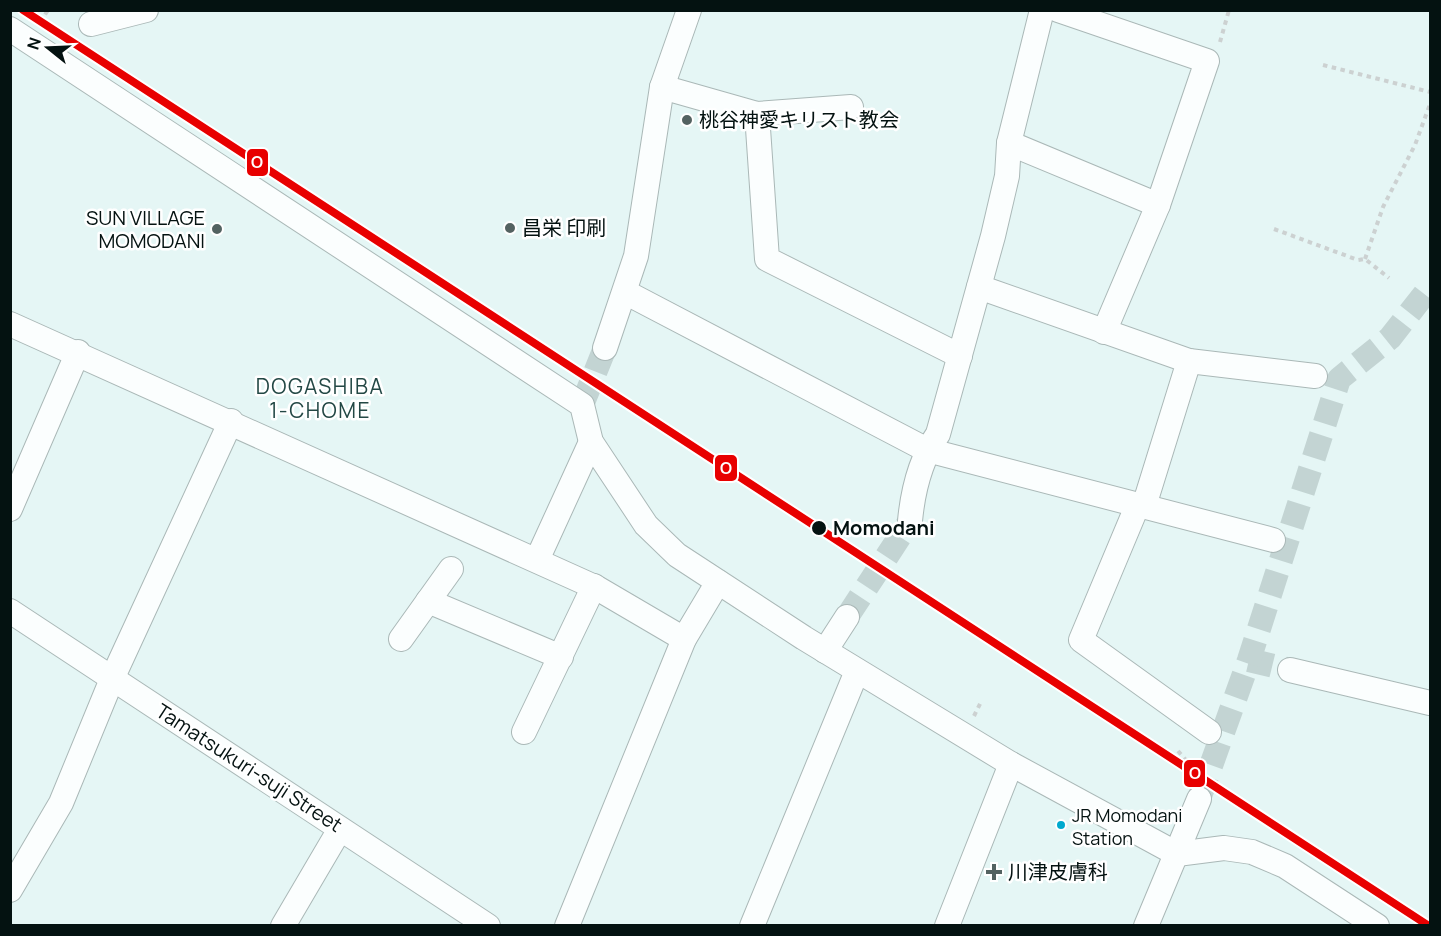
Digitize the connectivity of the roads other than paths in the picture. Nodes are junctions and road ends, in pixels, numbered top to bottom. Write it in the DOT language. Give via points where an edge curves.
graph roads {
  1 [pos="146,10"];
  2 [pos="689,10"];
  3 [pos="1042,10"];
  4 [pos="1058,10"];
  5 [pos="91,24"];
  6 [pos="16,39"];
  7 [pos="662,87"];
  8 [pos="851,107"];
  9 [pos="757,114"];
  10 [pos="1009,143"];
  11 [pos="1158,205"];
  12 [pos="980,287"];
  13 [pos="625,292"];
  14 [pos="10,324"];
  15 [pos="1104,332"];
  16 [pos="605,348"];
  17 [pos="78,352"];
  18 [pos="960,356"];
  19 [pos="1190,361"];
  20 [pos="1315,376"];
  21 [pos="231,421"];
  22 [pos="591,442"];
  23 [pos="927,450"];
  24 [pos="1141,505"];
  25 [pos="10,509"];
  26 [pos="910,521"];
  27 [pos="1273,540"];
  28 [pos="537,560"];
  29 [pos="451,569"];
  30 [pos="718,582"];
  31 [pos="594,586"];
  32 [pos="428,601"];
  33 [pos="10,611"];
  34 [pos="847,617"];
  35 [pos="402,639"];
  36 [pos="684,639"];
  37 [pos="825,651"];
  38 [pos="561,657"];
  39 [pos="1290,670"];
  40 [pos="857,671"];
  41 [pos="112,679"];
  42 [pos="1431,703"];
  43 [pos="524,732"];
  44 [pos="1209,732"];
  45 [pos="1011,764"];
  46 [pos="1203,790"];
  47 [pos="340,829"];
  48 [pos="1177,854"];
  49 [pos="10,890"];
  50 [pos="284,926"];
  51 [pos="488,926"];
  52 [pos="567,926"];
  53 [pos="752,926"];
  54 [pos="947,926"];
  55 [pos="1146,926"];
  56 [pos="1377,926"];
  1 -- 5 [label="street"];
  2 -- 7 [label="street"];
  3 -- 10 [label="street"];
  4 -- 11 [label="street" via="1207,61"];
  6 -- 22 [label="street" via="582,405"];
  7 -- 9 [label="street"];
  7 -- 13 [label="street" via="636,256"];
  8 -- 9 [label="street"];
  9 -- 18 [label="street" via="767,258"];
  10 -- 11 [label="street"];
  10 -- 12 [label="street" via="1007,176"];
  11 -- 15 [label="street"];
  12 -- 15 [label="street"];
  12 -- 18 [label="street"];
  13 -- 16 [label="street"];
  13 -- 23 [label="street"];
  14 -- 17 [label="street"];
  15 -- 19 [label="street"];
  17 -- 21 [label="street"];
  17 -- 25 [label="street"];
  18 -- 23 [label="street" via="938,434"];
  19 -- 20 [label="street"];
  19 -- 24 [label="street"];
  21 -- 28 [label="street"];
  21 -- 41 [label="street"];
  22 -- 28 [label="street"];
  22 -- 30 [label="street" via="646,525 677,555"];
  23 -- 24 [label="street"];
  23 -- 26 [label="street" via="913,492"];
  24 -- 27 [label="street"];
  24 -- 44 [label="street" via="1080,640"];
  28 -- 31 [label="street"];
  29 -- 32 [label="street"];
  30 -- 36 [label="street"];
  30 -- 37 [label="street"];
  31 -- 36 [label="street"];
  31 -- 38 [label="street"];
  32 -- 35 [label="street"];
  32 -- 38 [label="street"];
  33 -- 41 [label="street, Tamatsukuri-suji Street"];
  34 -- 37 [label="street"];
  36 -- 52 [label="street"];
  37 -- 40 [label="street"];
  38 -- 43 [label="street"];
  39 -- 42 [label="street"];
  40 -- 45 [label="street"];
  40 -- 53 [label="street"];
  41 -- 47 [label="street, Tamatsukuri-suji Street"];
  41 -- 49 [label="street" via="61,803"];
  45 -- 48 [label="street"];
  45 -- 54 [label="street"];
  46 -- 48 [label="street"];
  47 -- 50 [label="street"];
  47 -- 51 [label="street, Tamatsukuri-suji Street"];
  48 -- 55 [label="street"];
  48 -- 56 [label="street" via="1224,848 1252,852 1285,866"];
}
